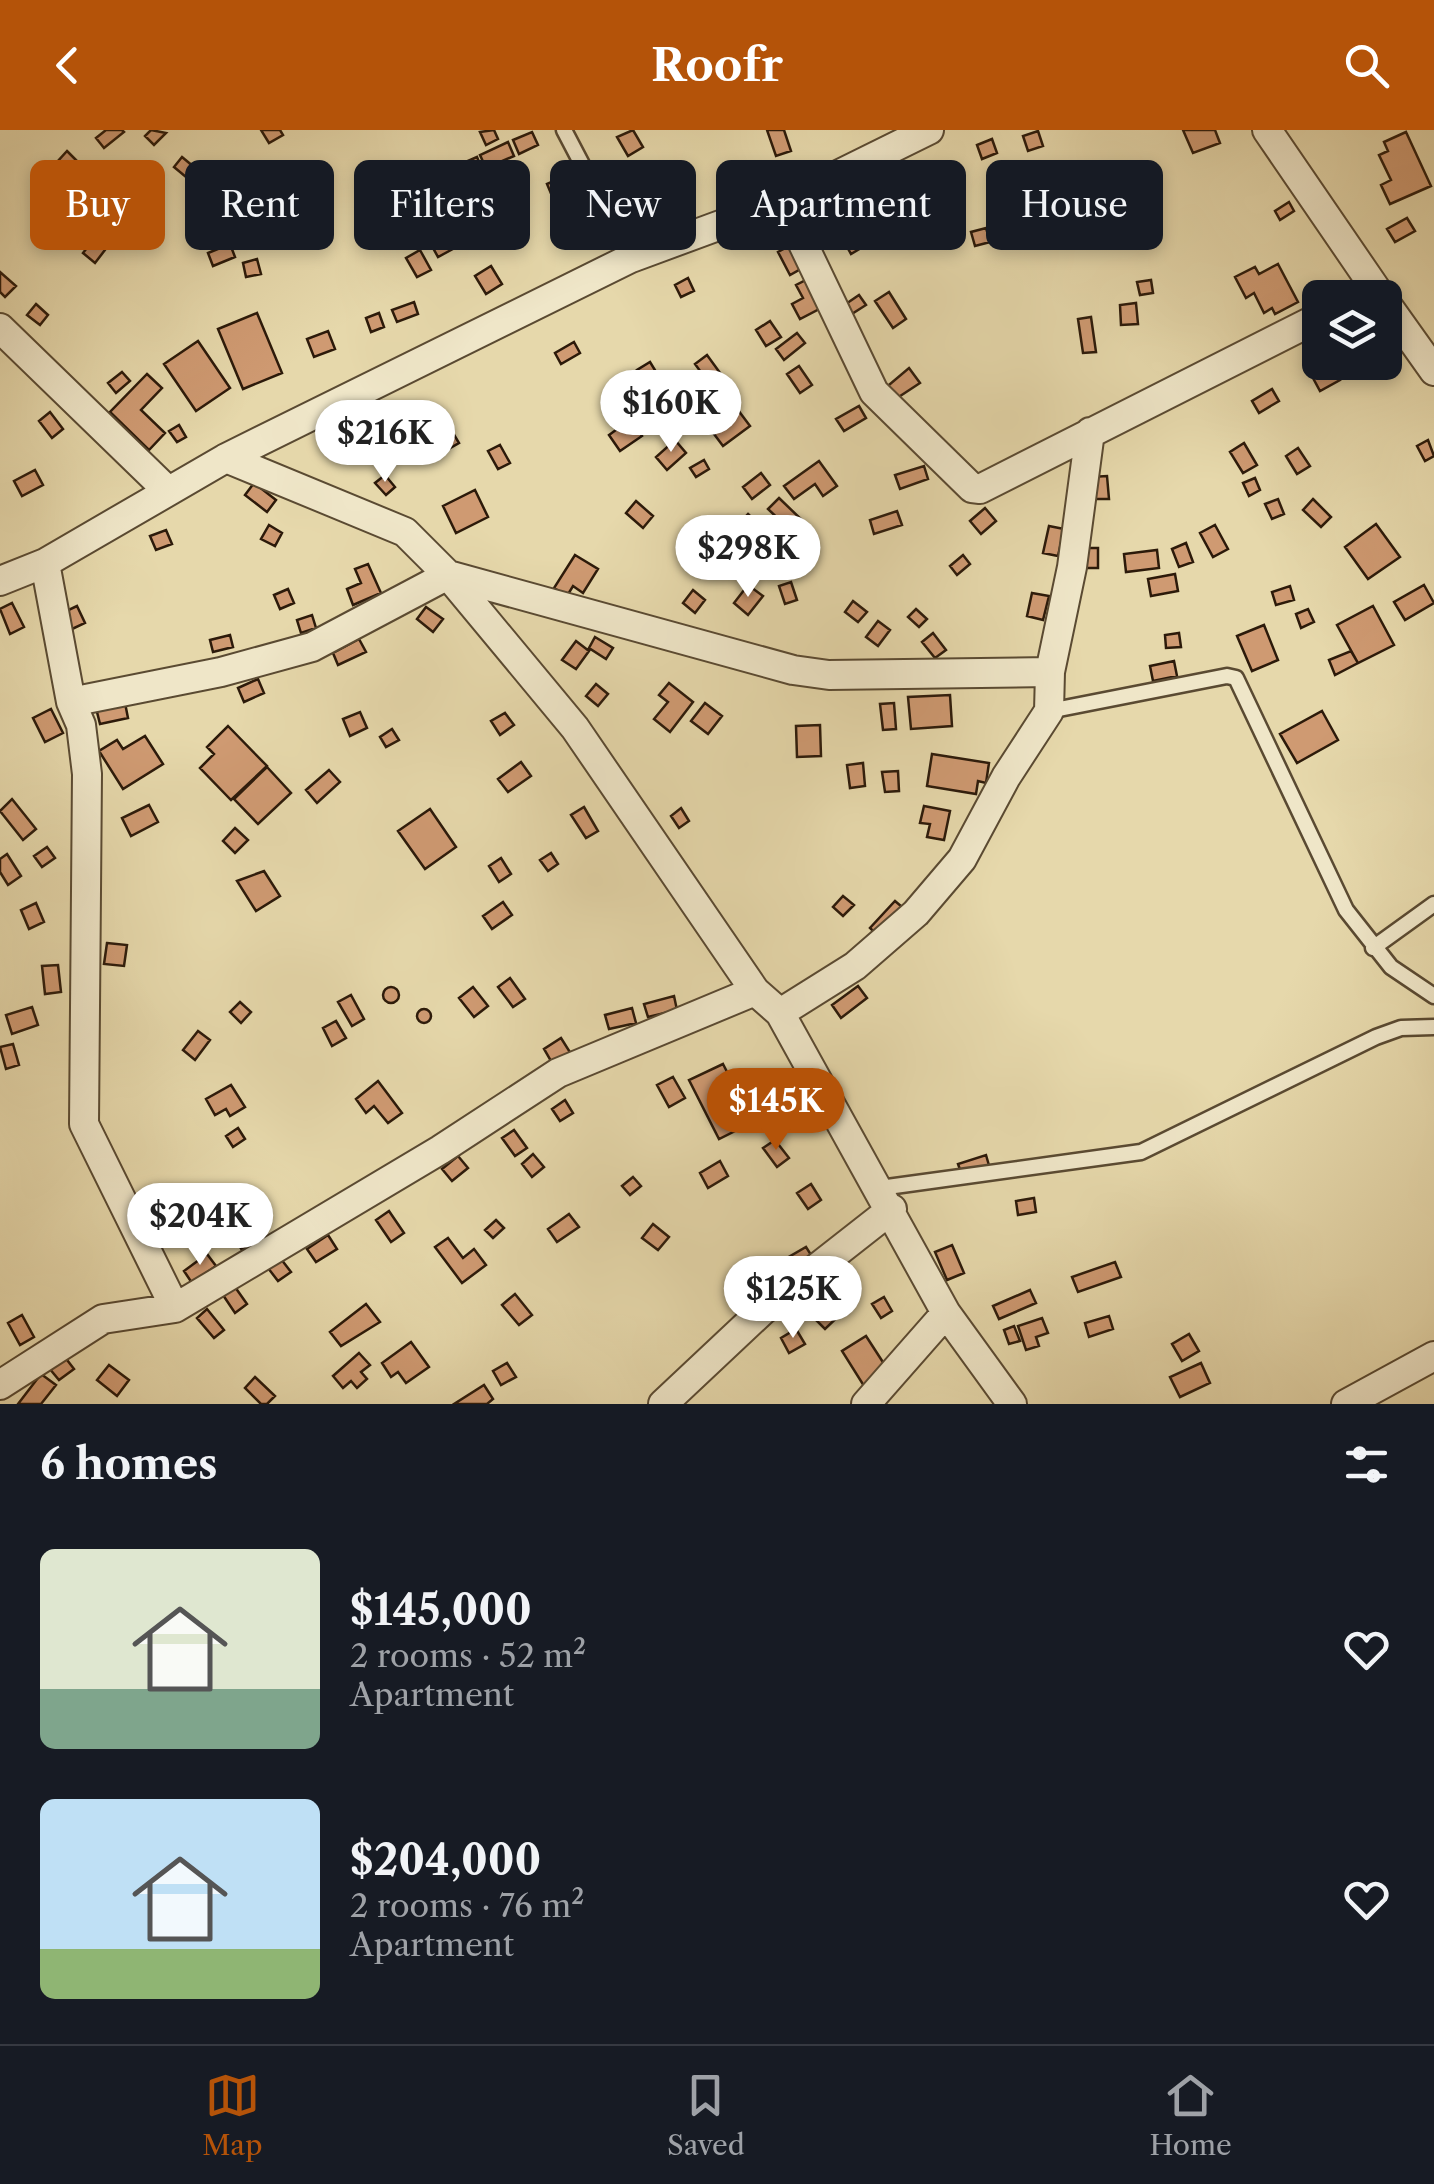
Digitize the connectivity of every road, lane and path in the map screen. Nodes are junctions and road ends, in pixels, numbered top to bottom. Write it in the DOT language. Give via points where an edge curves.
graph roads {
  1 [pos="564,130"];
  2 [pos="929,130"];
  3 [pos="1266,130"];
  4 [pos="869,160"];
  5 [pos="716,227"];
  6 [pos="807,250"];
  7 [pos="631,258"];
  8 [pos="1365,280"];
  9 [pos="1302,326"];
  10 [pos="0,328"];
  11 [pos="1402,330"];
  12 [pos="1434,371"];
  13 [pos="1090,432"];
  14 [pos="226,458"];
  15 [pos="167,490"];
  16 [pos="45,563"];
  17 [pos="448,575"];
  18 [pos="0,581"];
  19 [pos="1050,672"];
  20 [pos="70,702"];
  21 [pos="1049,711"];
  22 [pos="1434,904"];
  23 [pos="1373,948"];
  24 [pos="755,991"];
  25 [pos="1434,996"];
  26 [pos="780,1012"];
  27 [pos="1434,1027"];
  28 [pos="886,1199"];
  29 [pos="175,1308"];
  30 [pos="946,1313"];
  31 [pos="1434,1356"];
  32 [pos="0,1385"];
  33 [pos="663,1404"];
  34 [pos="866,1404"];
  35 [pos="1012,1404"];
  36 [pos="1346,1404"];
  1 -- 7 [label="lane"];
  2 -- 4 [label="street"];
  3 -- 8 [label="street"];
  5 -- 7 [label="street"];
  6 -- 13 [label="street" via="874,392 972,488"];
  7 -- 14 [label="street"];
  9 -- 13 [label="street"];
  10 -- 15 [label="street"];
  11 -- 12 [label="street"];
  13 -- 19 [label="street"];
  14 -- 15 [label="street"];
  14 -- 17 [label="street" via="406,532"];
  15 -- 16 [label="street"];
  16 -- 18 [label="street"];
  16 -- 20 [label="street"];
  17 -- 19 [label="street" via="793,670"];
  17 -- 20 [label="street" via="312,647"];
  17 -- 24 [label="street" via="576,728"];
  19 -- 21 [label="street"];
  20 -- 29 [label="street" via="81,725 87,774 84,1124"];
  21 -- 23 [label="lane" via="1236,678 1316,852"];
  21 -- 26 [label="street" via="962,859 916,914 855,966"];
  22 -- 23 [label="lane"];
  23 -- 25 [label="lane"];
  24 -- 26 [label="street"];
  24 -- 29 [label="street" via="558,1073"];
  26 -- 28 [label="street"];
  27 -- 28 [label="lane" via="1376,1037 1140,1152"];
  28 -- 30 [label="street"];
  28 -- 33 [label="street"];
  29 -- 32 [label="street" via="104,1319"];
  30 -- 34 [label="street"];
  30 -- 35 [label="street"];
  31 -- 36 [label="street"];
}
